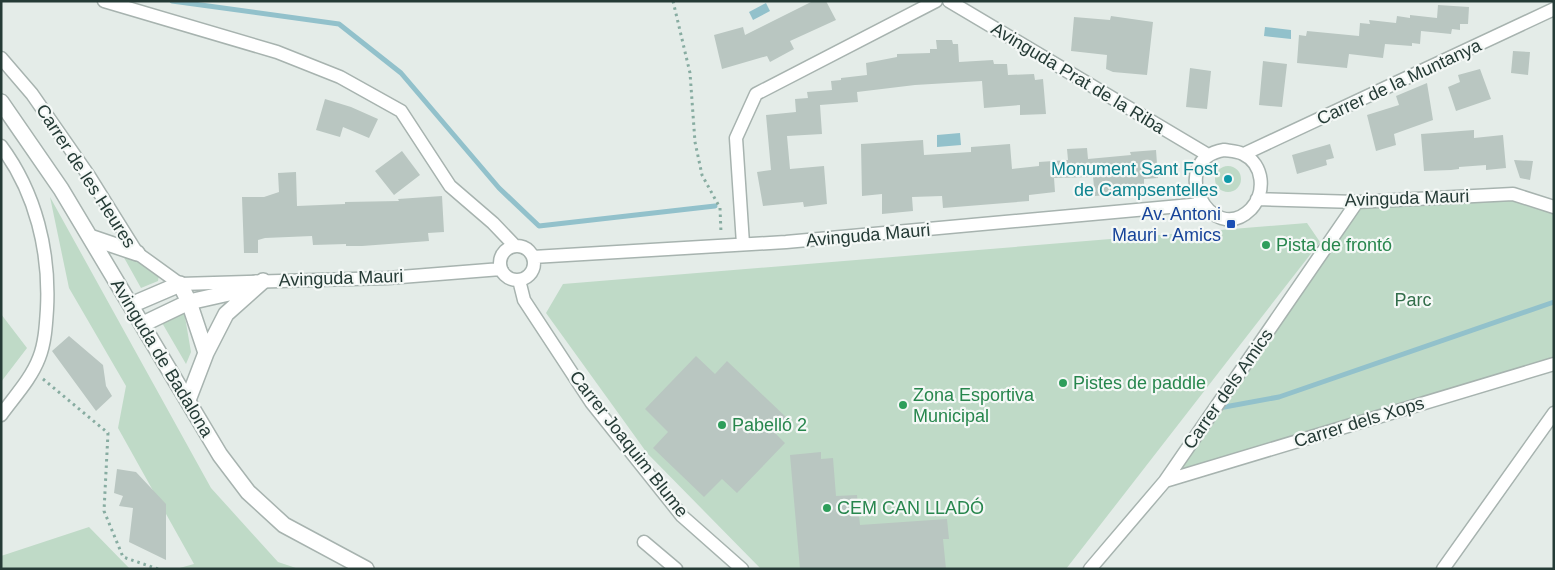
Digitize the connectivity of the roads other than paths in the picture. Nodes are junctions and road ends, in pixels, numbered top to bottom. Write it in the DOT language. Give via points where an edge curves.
graph roads {
  1 [pos="104,1"];
  2 [pos="936,1"];
  3 [pos="949,1"];
  4 [pos="1554,9"];
  5 [pos="1,58"];
  6 [pos="1,102"];
  7 [pos="1,146"];
  8 [pos="1244,154"];
  9 [pos="1208,155"];
  10 [pos="1257,199"];
  11 [pos="1357,202"];
  12 [pos="1202,204"];
  13 [pos="1554,207"];
  14 [pos="90,237"];
  15 [pos="743,244"];
  16 [pos="515,246"];
  17 [pos="137,253"];
  18 [pos="533,257"];
  19 [pos="501,269"];
  20 [pos="519,280"];
  21 [pos="263,281"];
  22 [pos="180,284"];
  23 [pos="189,302"];
  24 [pos="131,305"];
  25 [pos="142,324"];
  26 [pos="206,353"];
  27 [pos="1554,364"];
  28 [pos="188,400"];
  29 [pos="1554,413"];
  30 [pos="1,415"];
  31 [pos="1165,481"];
  32 [pos="644,542"];
  33 [pos="366,569"];
  34 [pos="676,569"];
  35 [pos="742,569"];
  36 [pos="1090,569"];
  37 [pos="1443,569"];
  1 -- 16 [label="street" via="277,52 340,76 401,111 450,186"];
  2 -- 15 [label="street" via="756,94 736,138"];
  3 -- 9 [label="street, Avinguda Prat de la Riba"];
  4 -- 8 [label="street, Carrer de la Muntanya"];
  5 -- 17 [label="street, Carrer de les Heures" via="32,94"];
  6 -- 14 [label="street, Avinguda de Badalona"];
  7 -- 30 [label="street" via="28,196 45,250 48,284 43,344 33,370"];
  8 -- 9 [label="street" via="1224,150"];
  8 -- 10 [label="street" via="1260,174 1262,182"];
  9 -- 12 [label="street" via="1197,174 1196,186"];
  10 -- 11 [label="street, Avinguda Mauri"];
  10 -- 12 [label="street" via="1246,213 1230,218 1212,214"];
  11 -- 13 [label="street, Avinguda Mauri" via="1513,194"];
  11 -- 31 [label="street, Carrer dels Amics"];
  12 -- 15 [label="street, Avinguda Mauri"];
  14 -- 17 [label="street"];
  14 -- 24 [label="street, Avinguda de Badalona"];
  15 -- 18 [label="street, Avinguda Mauri"];
  16 -- 18 [label="street" via="526,248"];
  16 -- 19 [label="street" via="502,254"];
  17 -- 22 [label="street, Carrer de les Heures"];
  18 -- 20 [label="street" via="532,272"];
  19 -- 20 [label="street" via="508,278"];
  19 -- 21 [label="street, Avinguda Mauri" via="388,278"];
  20 -- 35 [label="street, Carrer Joaquim Blume" via="524,300 591,402 682,516"];
  21 -- 22 [label="street, Avinguda Mauri"];
  21 -- 23 [label="street"];
  21 -- 26 [label="street" via="226,314"];
  22 -- 23 [label="street"];
  22 -- 24 [label="street"];
  23 -- 25 [label="street"];
  23 -- 26 [label="street"];
  24 -- 25 [label="street, Avinguda de Badalona"];
  25 -- 28 [label="street, Avinguda de Badalona"];
  26 -- 28 [label="street"];
  27 -- 31 [label="street, Carrer dels Xops"];
  28 -- 33 [label="street, Avinguda de Badalona" via="220,455 248,492 284,525"];
  29 -- 37 [label="street"];
  31 -- 36 [label="street, Carrer dels Amics"];
  32 -- 34 [label="street"];
}
